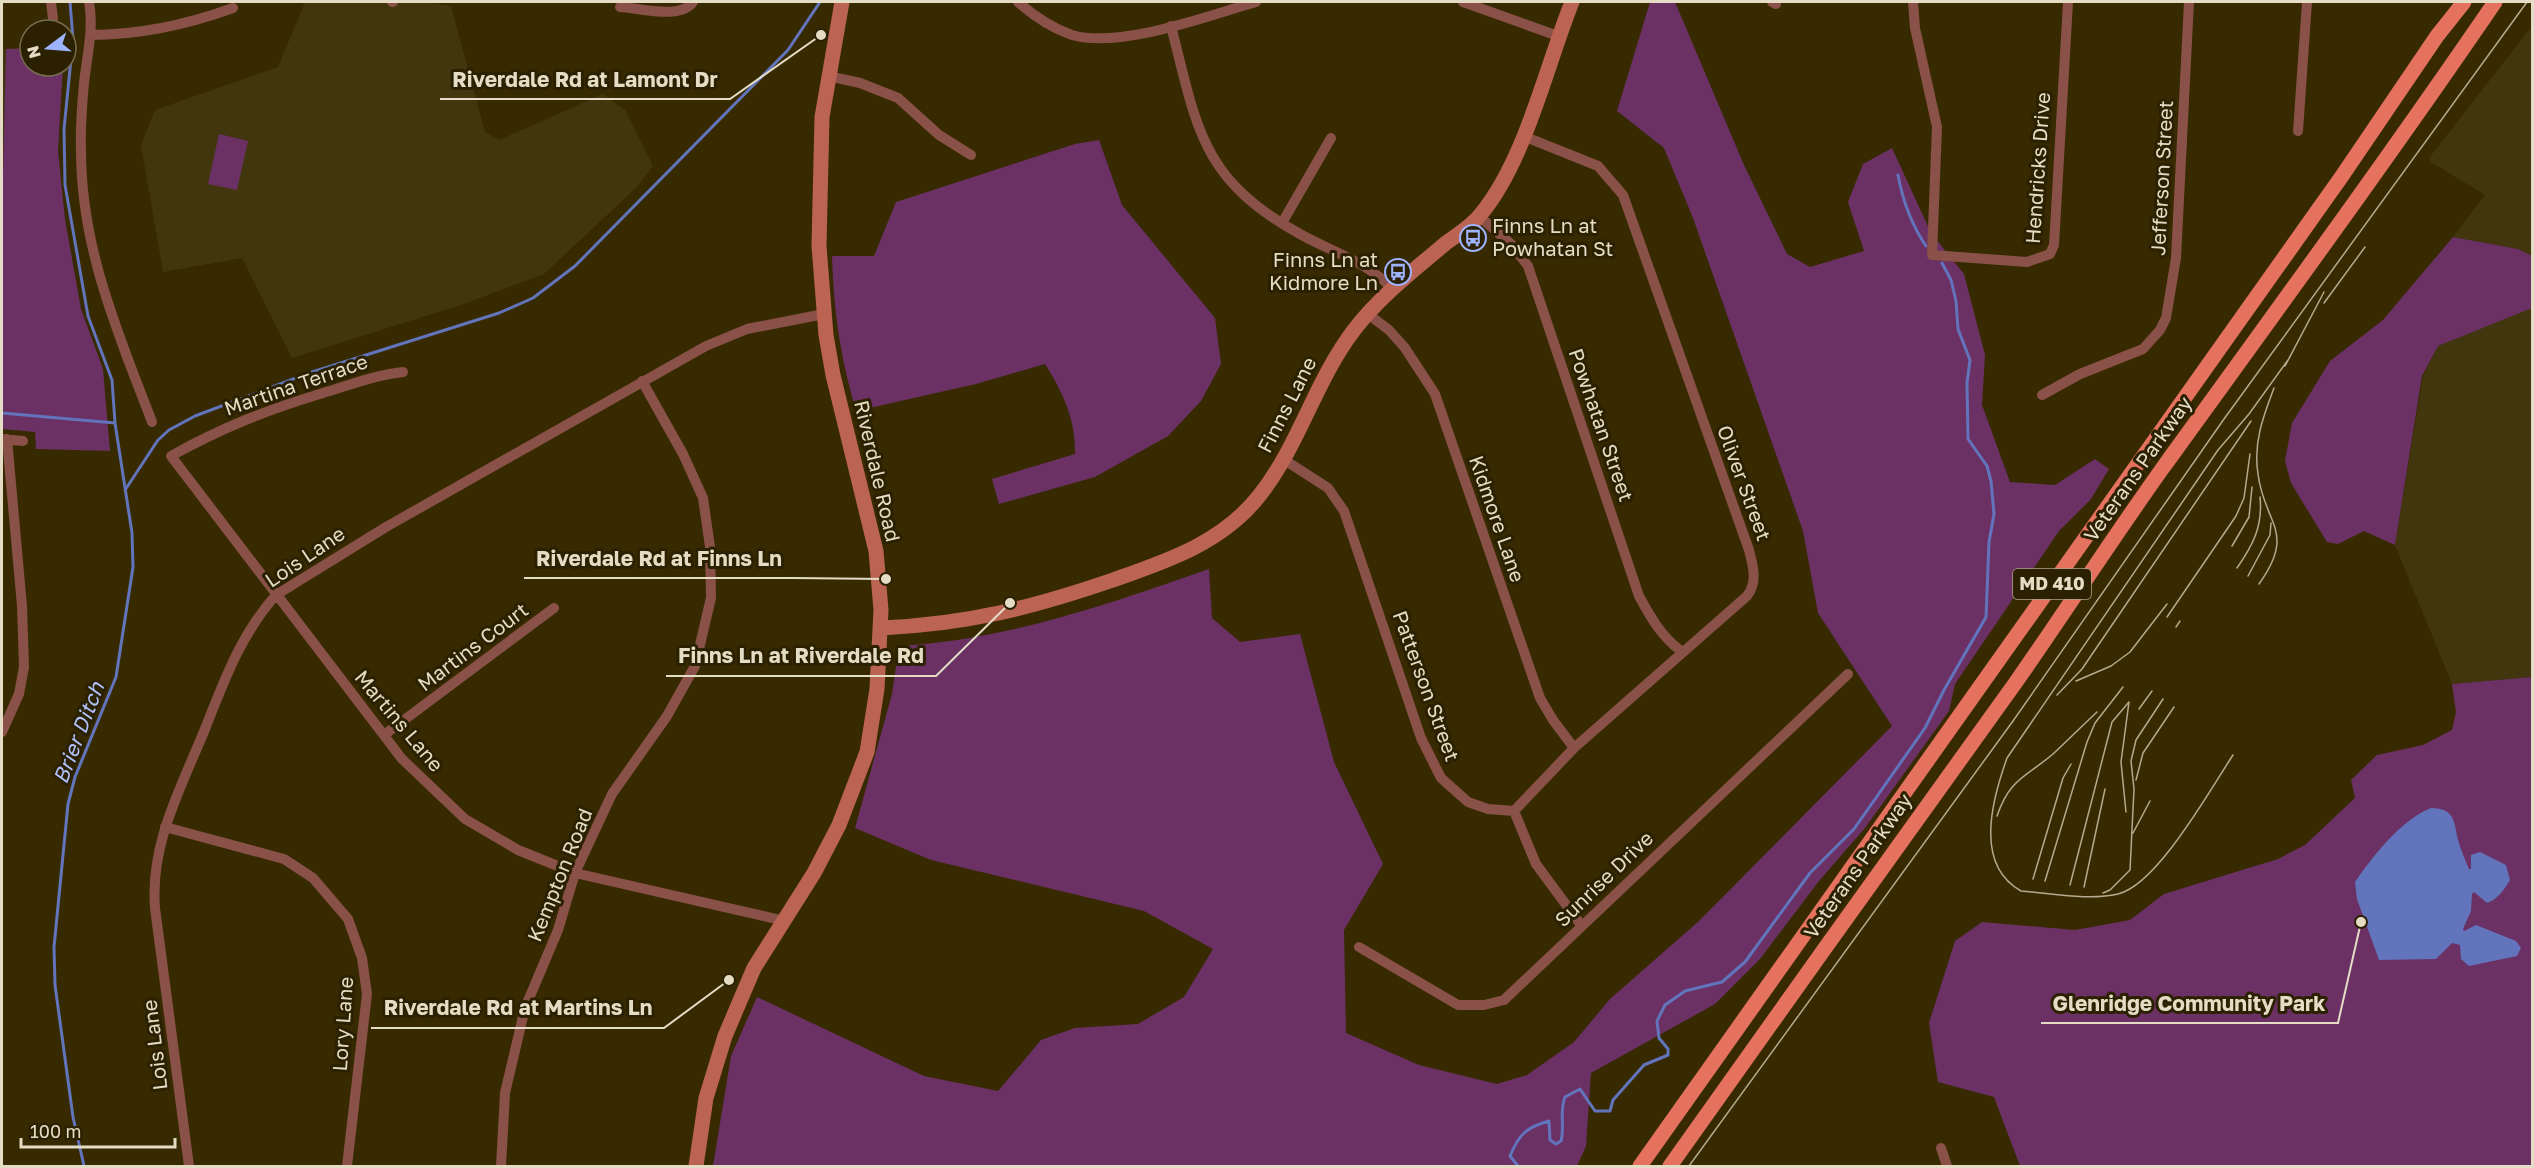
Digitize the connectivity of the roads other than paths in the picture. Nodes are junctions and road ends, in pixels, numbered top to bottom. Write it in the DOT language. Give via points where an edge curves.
graph roads {
  1 [pos="51,2"];
  2 [pos="89,2"];
  3 [pos="693,2"];
  4 [pos="842,2"];
  5 [pos="1018,2"];
  6 [pos="1256,2"];
  7 [pos="1463,2"];
  8 [pos="1572,2"];
  9 [pos="1913,2"];
  10 [pos="2068,2"];
  11 [pos="2189,2"];
  12 [pos="2307,2"];
  13 [pos="2464,2"];
  14 [pos="2495,2"];
  15 [pos="621,7"];
  16 [pos="232,8"];
  17 [pos="53,18"];
  18 [pos="1171,26"];
  19 [pos="90,35"];
  20 [pos="1558,36"];
  21 [pos="828,76"];
  22 [pos="2298,131"];
  23 [pos="1523,136"];
  24 [pos="1331,138"];
  25 [pos="971,155"];
  26 [pos="1480,217"];
  27 [pos="1282,223"];
  28 [pos="1394,289"];
  29 [pos="824,314"];
  30 [pos="1368,314"];
  31 [pos="404,372"];
  32 [pos="642,381"];
  33 [pos="2042,395"];
  34 [pos="152,422"];
  35 [pos="4,439"];
  36 [pos="23,441"];
  37 [pos="171,456"];
  38 [pos="1283,459"];
  39 [pos="276,596"];
  40 [pos="554,609"];
  41 [pos="881,628"];
  42 [pos="1681,651"];
  43 [pos="1848,674"];
  44 [pos="2,732"];
  45 [pos="384,735"];
  46 [pos="1574,748"];
  47 [pos="1514,811"];
  48 [pos="165,827"];
  49 [pos="575,873"];
  50 [pos="785,921"];
  51 [pos="1581,925"];
  52 [pos="1359,947"];
  53 [pos="1941,1148"];
  54 [pos="189,1167"];
  55 [pos="346,1167"];
  56 [pos="501,1167"];
  57 [pos="696,1167"];
  58 [pos="1640,1167"];
  59 [pos="1670,1167"];
  60 [pos="1947,1167"];
  1 -- 17 [label="street"];
  2 -- 19 [label="street"];
  3 -- 15 [label="street" via="674,12"];
  4 -- 21 [label="main road, Riverdale Road"];
  5 -- 18 [label="street" via="1042,21 1085,38 1120,38"];
  6 -- 18 [label="street"];
  7 -- 20 [label="street"];
  8 -- 20 [label="main road, Finns Lane"];
  9 -- 10 [label="street, Hendricks Drive" via="1937,127 1932,255 2027,262 2050,254 2055,233"];
  11 -- 33 [label="street, Jefferson Street" via="2171,297 2160,330 2143,349 2080,374"];
  12 -- 22 [label="street"];
  13 -- 58 [label="main road, Veterans Parkway / MD 410"];
  14 -- 59 [label="main road, Veterans Parkway / MD 410"];
  16 -- 19 [label="street" via="168,27 121,35"];
  18 -- 27 [label="street" via="1193,111 1211,155 1237,191"];
  19 -- 34 [label="street" via="81,152 85,205 107,307"];
  20 -- 23 [label="main road, Finns Lane"];
  21 -- 25 [label="street" via="898,98 939,135"];
  21 -- 29 [label="main road, Riverdale Road" via="819,190"];
  23 -- 26 [label="main road, Finns Lane" via="1510,171"];
  23 -- 42 [label="street, Oliver Street" via="1598,166 1623,195 1749,550 1754,574 1752,589"];
  24 -- 27 [label="street"];
  26 -- 28 [label="main road, Finns Lane"];
  26 -- 42 [label="street, Powhatan Street" via="1511,244 1528,266 1636,588 1656,627"];
  27 -- 28 [label="street" via="1361,262"];
  28 -- 30 [label="main road, Finns Lane"];
  29 -- 32 [label="street, Lois Lane" via="736,332"];
  29 -- 41 [label="main road, Riverdale Road" via="833,375 876,551"];
  30 -- 38 [label="main road, Finns Lane" via="1335,357"];
  30 -- 46 [label="street, Kidmore Lane" via="1405,348 1432,388 1540,698"];
  31 -- 37 [label="street, Martina Terrace" via="368,378 272,408 231,424"];
  32 -- 39 [label="street, Lois Lane" via="386,527"];
  32 -- 49 [label="street, Kempton Road" via="703,498 712,564 711,598 695,666 667,716 612,794"];
  35 -- 36 [label="street"];
  35 -- 44 [label="street" via="22,606 24,667 19,694"];
  37 -- 39 [label="street, Martins Lane"];
  38 -- 41 [label="main road, Finns Lane" via="1261,495 1241,516 1204,544 1181,554 1025,609 969,620"];
  38 -- 47 [label="street, Patterson Street" via="1328,488 1344,511 1421,738 1441,778 1468,802 1488,809"];
  39 -- 45 [label="street, Martins Lane"];
  39 -- 48 [label="street, Lois Lane" via="242,643"];
  40 -- 45 [label="street, Martins Court"];
  41 -- 50 [label="main road, Riverdale Road" via="872,732 861,770 834,835"];
  42 -- 46 [label="street, Oliver Street"];
  43 -- 51 [label="street, Sunrise Drive"];
  45 -- 49 [label="street, Martins Lane" via="402,759 465,819 519,850"];
  46 -- 47 [label="street, Oliver Street"];
  47 -- 51 [label="street" via="1536,864"];
  48 -- 54 [label="street, Lois Lane" via="155,867 154,891"];
  48 -- 55 [label="street, Lory Lane" via="284,859 313,878 348,919 362,958 367,994"];
  49 -- 50 [label="street, Martins Lane"];
  49 -- 56 [label="street, Kempton Road" via="558,930 525,1008 513,1052 503,1112"];
  50 -- 57 [label="main road, Riverdale Road" via="744,987 725,1036 706,1098"];
  51 -- 52 [label="street, Sunrise Drive" via="1511,996 1484,1005 1451,1002"];
  53 -- 60 [label="street"];
}
